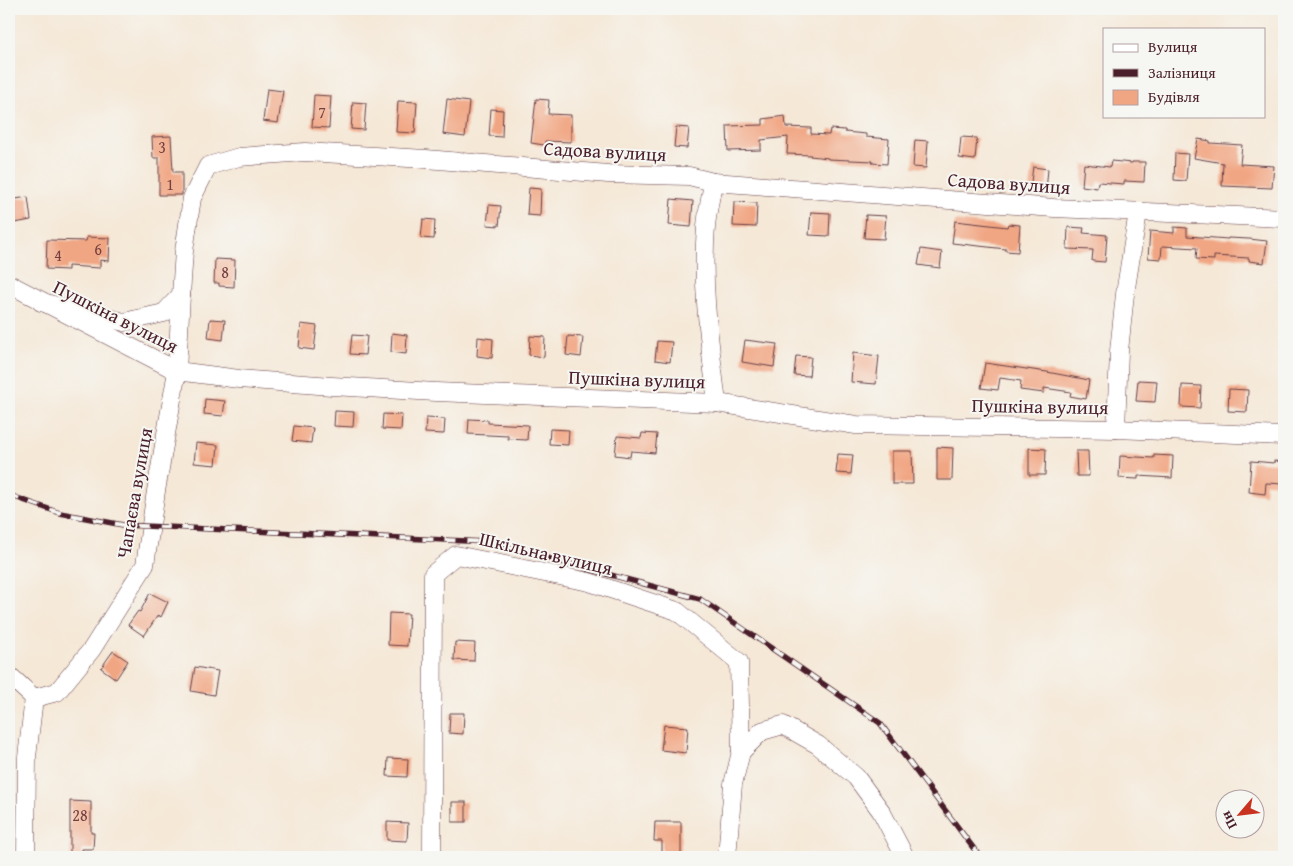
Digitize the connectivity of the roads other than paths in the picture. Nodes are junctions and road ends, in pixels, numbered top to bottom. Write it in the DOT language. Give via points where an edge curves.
graph roads {
  1 [pos="713,182"];
  2 [pos="1138,212"];
  3 [pos="1284,218"];
  4 [pos="9,284"];
  5 [pos="181,295"];
  6 [pos="41,302"];
  7 [pos="177,371"];
  8 [pos="717,403"];
  9 [pos="1116,429"];
  10 [pos="1284,436"];
  11 [pos="9,675"];
  12 [pos="34,698"];
  13 [pos="741,752"];
  14 [pos="26,857"];
  15 [pos="432,857"];
  16 [pos="727,857"];
  17 [pos="905,857"];
  1 -- 2 [label="street, Садова вулиця"];
  1 -- 5 [label="street, Садова вулиця" via="689,176 608,174 305,152 239,157 208,166 192,198"];
  1 -- 8 [label="street" via="706,226 705,271"];
  2 -- 3 [label="street, Садова вулиця"];
  2 -- 9 [label="street" via="1119,351"];
  4 -- 6 [label="street, Пушкіна вулиця"];
  5 -- 6 [label="street" via="164,313 124,322"];
  5 -- 7 [label="street, Садова вулиця"];
  6 -- 7 [label="street, Пушкіна вулиця"];
  7 -- 8 [label="street, Пушкіна вулиця" via="332,386"];
  7 -- 12 [label="street, Чапаєва вулиця" via="145,565 92,649 57,692"];
  8 -- 9 [label="street, Пушкіна вулиця" via="856,425"];
  9 -- 10 [label="street, Пушкіна вулиця"];
  11 -- 12 [label="street"];
  12 -- 14 [label="street" via="27,757"];
  13 -- 15 [label="street, Шкільна вулиця" via="738,662 677,611 589,582 456,554 433,574"];
  13 -- 16 [label="street" via="733,784"];
  13 -- 17 [label="street" via="762,731 783,725 818,744 861,784 881,811"];
}
